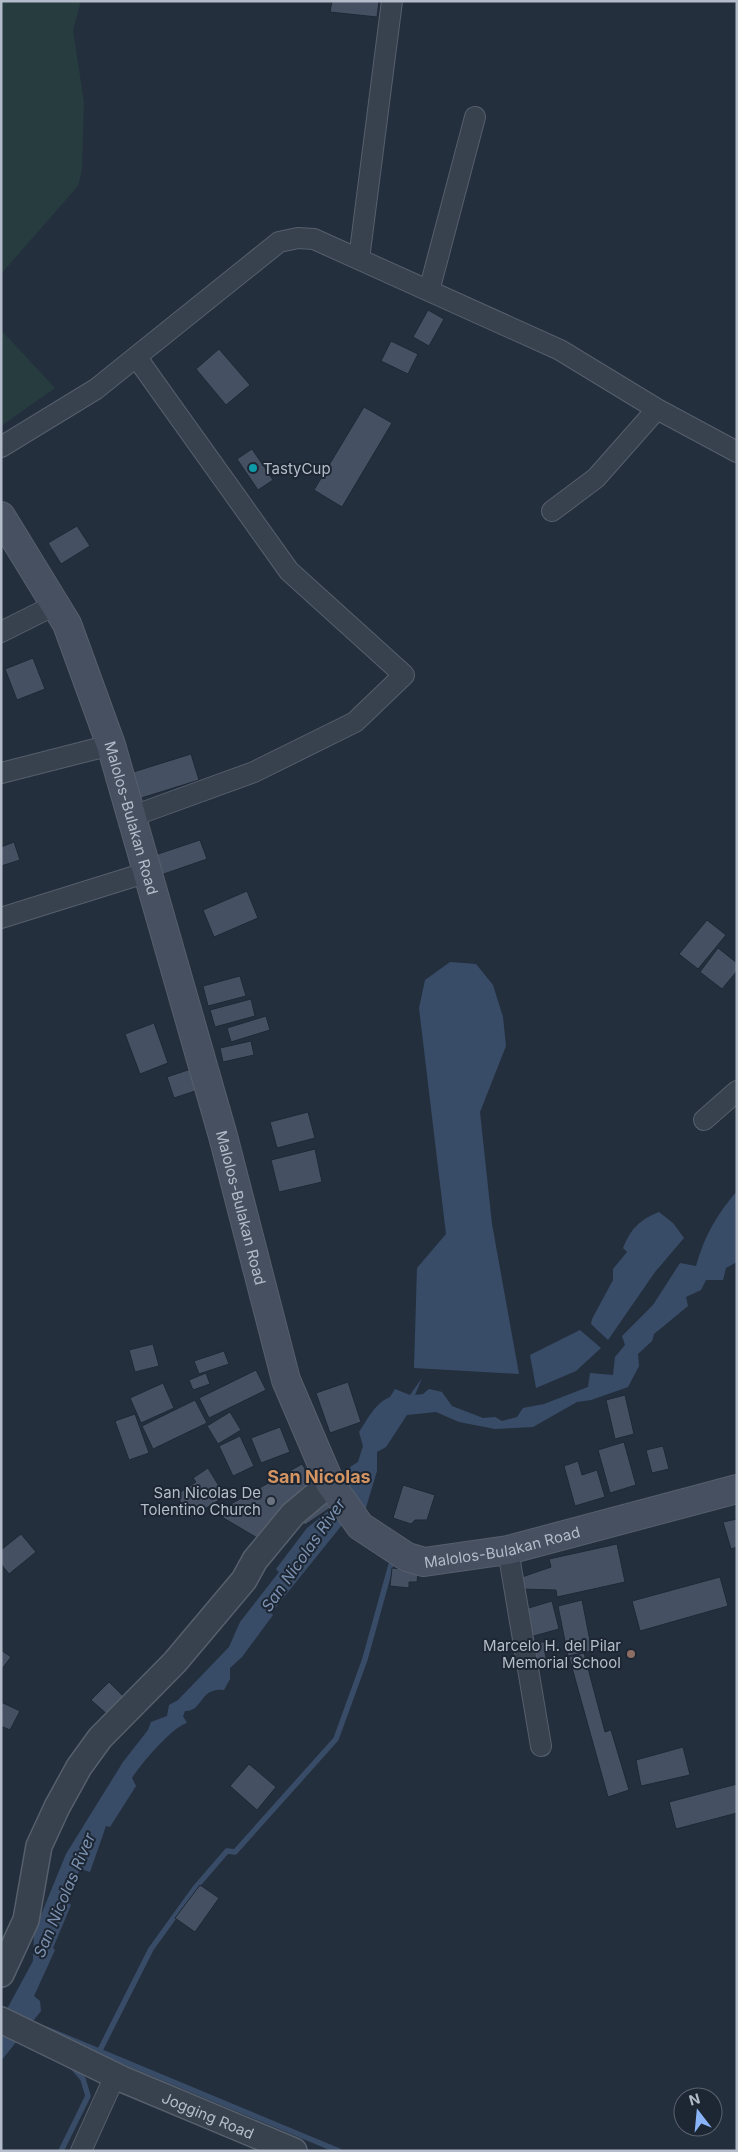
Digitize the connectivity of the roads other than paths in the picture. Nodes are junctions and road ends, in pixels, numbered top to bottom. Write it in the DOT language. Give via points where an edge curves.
graph roads {
  1 [pos="392,1"];
  2 [pos="475,116"];
  3 [pos="359,260"];
  4 [pos="429,291"];
  5 [pos="137,358"];
  6 [pos="657,409"];
  7 [pos="1,447"];
  8 [pos="737,452"];
  9 [pos="552,511"];
  10 [pos="1,516"];
  11 [pos="57,604"];
  12 [pos="1,632"];
  13 [pos="111,745"];
  14 [pos="1,773"];
  15 [pos="133,816"];
  16 [pos="148,872"];
  17 [pos="1,918"];
  18 [pos="737,1091"];
  19 [pos="704,1120"];
  20 [pos="334,1488"];
  21 [pos="737,1489"];
  22 [pos="508,1550"];
  23 [pos="540,1746"];
  24 [pos="1,1974"];
  25 [pos="1,2020"];
  26 [pos="118,2078"];
  27 [pos="81,2151"];
  28 [pos="294,2151"];
  1 -- 3 [label="street"];
  2 -- 4 [label="street"];
  3 -- 4 [label="street"];
  3 -- 5 [label="street" via="314,240 298,238 279,242"];
  4 -- 6 [label="street" via="560,350"];
  5 -- 7 [label="street" via="96,389"];
  5 -- 15 [label="street" via="289,571 404,675 355,722 254,772"];
  6 -- 8 [label="street"];
  6 -- 9 [label="street" via="596,478"];
  10 -- 11 [label="main road, Malolos-Bulakan Road"];
  11 -- 12 [label="street"];
  11 -- 13 [label="main road, Malolos-Bulakan Road"];
  13 -- 14 [label="street"];
  13 -- 15 [label="main road, Malolos-Bulakan Road"];
  15 -- 16 [label="main road, Malolos-Bulakan Road"];
  16 -- 17 [label="street"];
  16 -- 20 [label="main road, Malolos-Bulakan Road" via="223,1136 286,1380"];
  18 -- 19 [label="street"];
  20 -- 22 [label="main road, Malolos-Bulakan Road" via="360,1526 407,1557 424,1562"];
  20 -- 24 [label="street" via="293,1514 255,1560 244,1580 181,1654 100,1738 79,1768 39,1846 26,1920"];
  21 -- 22 [label="main road, Malolos-Bulakan Road"];
  22 -- 23 [label="street"];
  25 -- 26 [label="street, Jogging Road"];
  26 -- 27 [label="street"];
  26 -- 28 [label="street, Jogging Road"];
}
